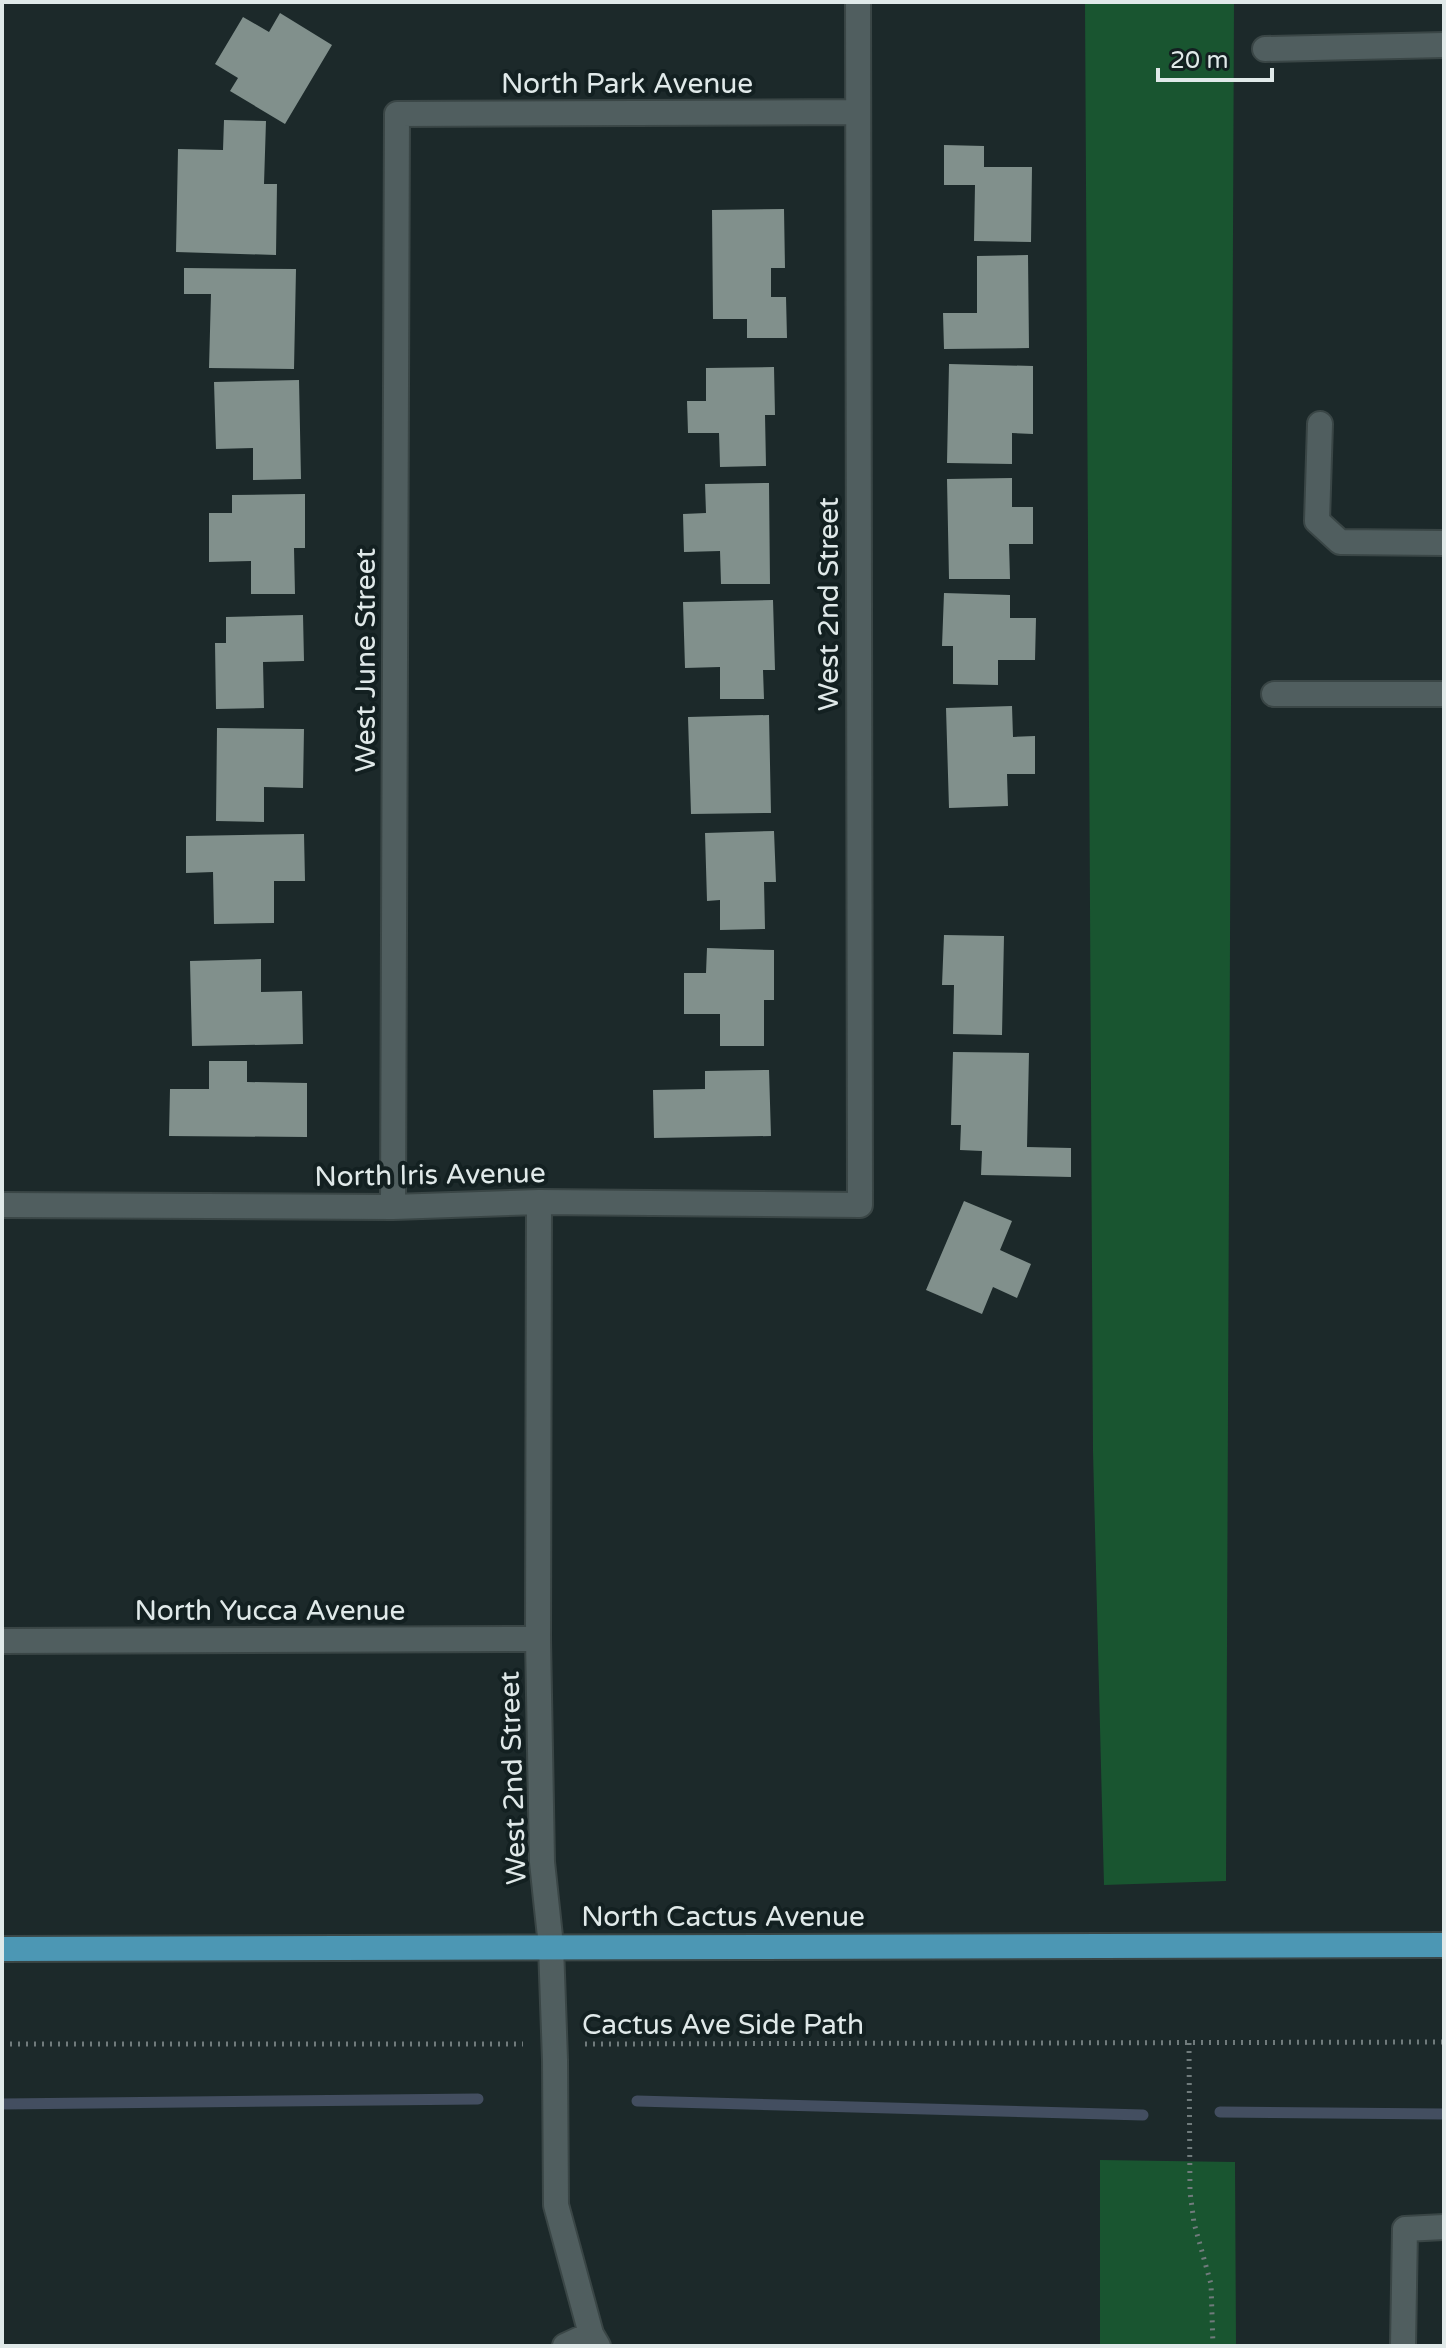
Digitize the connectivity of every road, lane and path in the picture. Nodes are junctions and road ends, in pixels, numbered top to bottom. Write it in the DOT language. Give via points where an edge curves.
graph roads {
  1 [pos="858,2"];
  2 [pos="1444,45"];
  3 [pos="1265,49"];
  4 [pos="857,112"];
  5 [pos="397,114"];
  6 [pos="1320,424"];
  7 [pos="1444,543"];
  8 [pos="1274,694"];
  9 [pos="1444,694"];
  10 [pos="539,1202"];
  11 [pos="2,1205"];
  12 [pos="860,1205"];
  13 [pos="393,1207"];
  14 [pos="538,1639"];
  15 [pos="2,1641"];
  16 [pos="1444,1945"];
  17 [pos="551,1946"];
  18 [pos="2,1949"];
  19 [pos="1444,2042"];
  20 [pos="1189,2043"];
  21 [pos="2,2044"];
  22 [pos="555,2044"];
  23 [pos="1444,2227"];
  24 [pos="594,2340"];
  25 [pos="565,2346"];
  26 [pos="1213,2346"];
  27 [pos="1403,2346"];
  1 -- 4 [label="street, West 2nd Street"];
  2 -- 3 [label="street"];
  4 -- 5 [label="street, North Park Avenue"];
  4 -- 12 [label="street, West 2nd Street"];
  5 -- 13 [label="street, West June Street"];
  6 -- 7 [label="street" via="1317,521 1340,542"];
  8 -- 9 [label="street"];
  10 -- 12 [label="street, North Iris Avenue"];
  10 -- 13 [label="street, North Iris Avenue"];
  10 -- 14 [label="street, West 2nd Street"];
  11 -- 13 [label="street, North Iris Avenue"];
  14 -- 15 [label="street, North Yucca Avenue"];
  14 -- 17 [label="street, West 2nd Street" via="542,1862"];
  16 -- 17 [label="main road, North Cactus Avenue"];
  17 -- 18 [label="main road, North Cactus Avenue"];
  17 -- 22 [label="street, West 2nd Street"];
  19 -- 20 [label="path, Cactus Ave Side Path"];
  20 -- 22 [label="path, Cactus Ave Side Path"];
  20 -- 26 [label="path" via="1190,2192 1211,2284"];
  21 -- 22 [label="path, Cactus Ave Side Path"];
  22 -- 24 [label="street, West 2nd Street" via="556,2205"];
  23 -- 27 [label="street" via="1405,2229"];
  24 -- 25 [label="street"];
}
